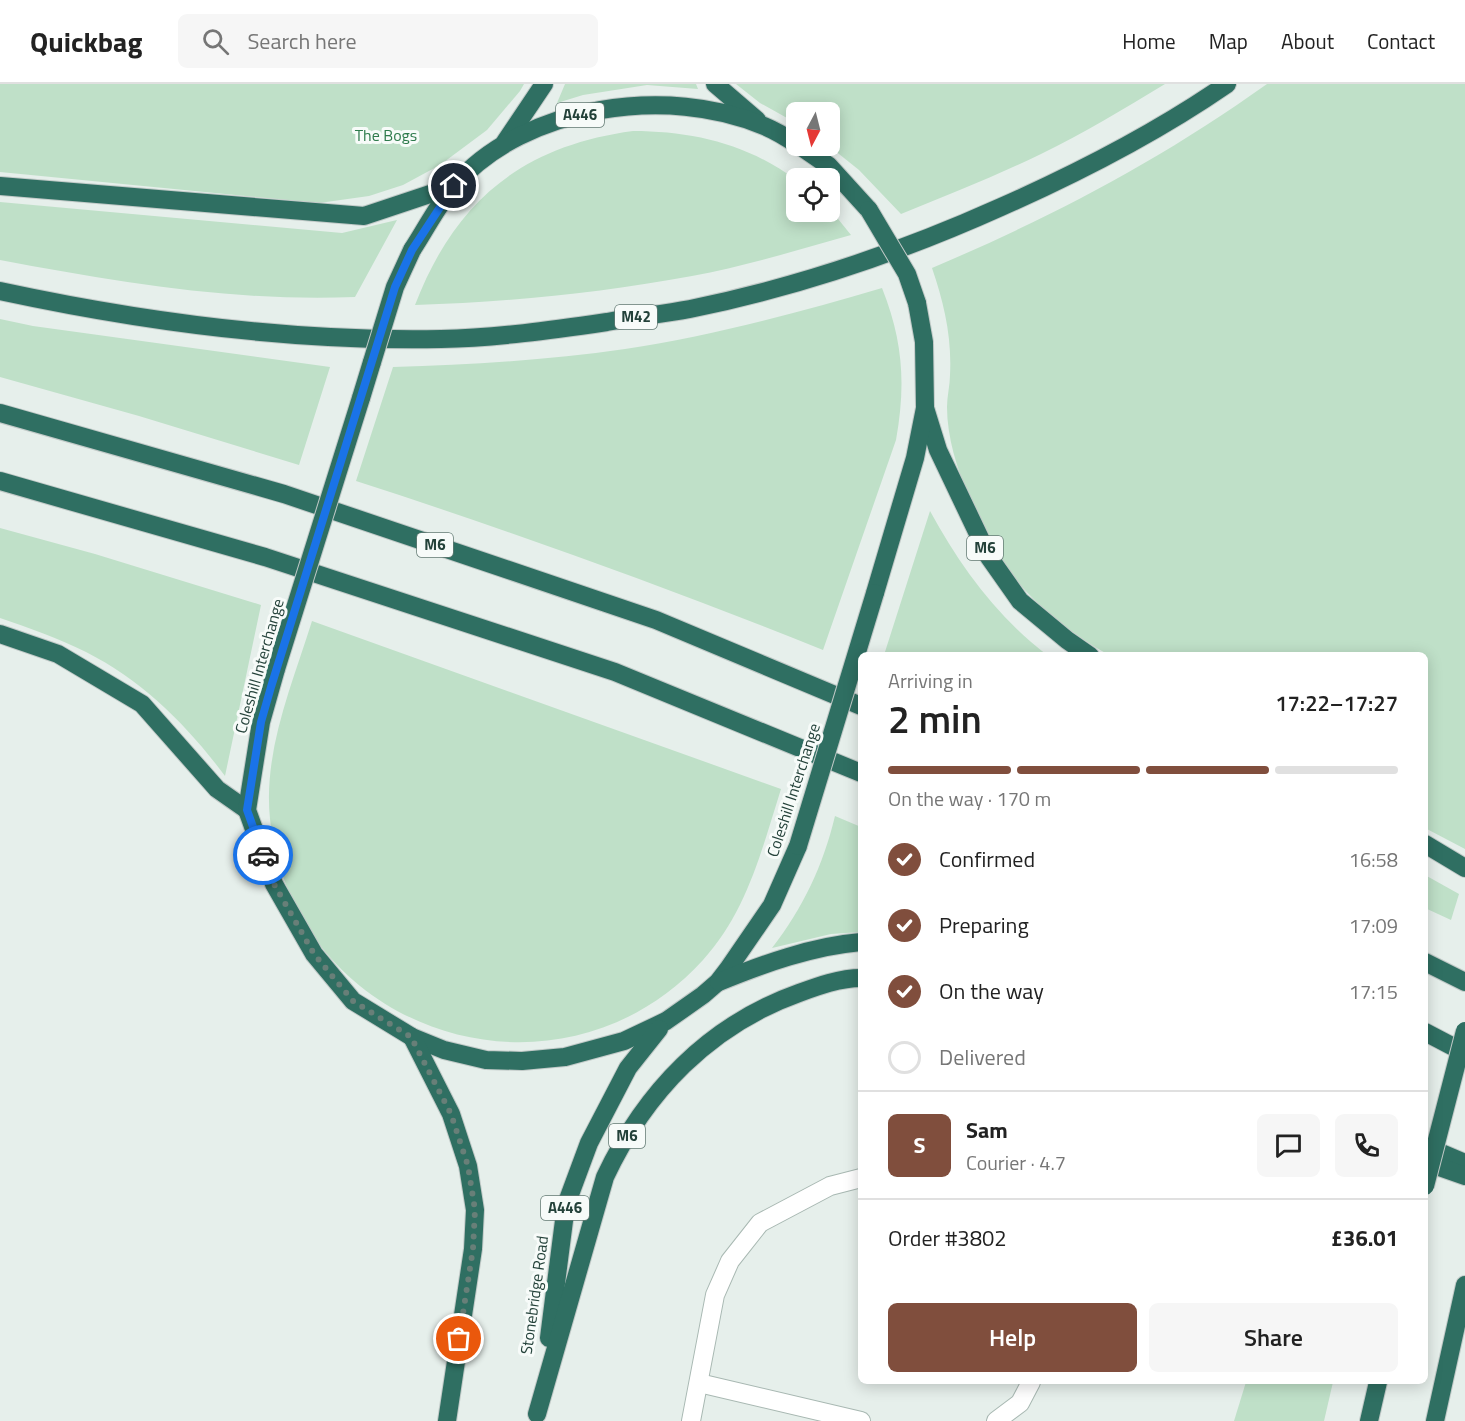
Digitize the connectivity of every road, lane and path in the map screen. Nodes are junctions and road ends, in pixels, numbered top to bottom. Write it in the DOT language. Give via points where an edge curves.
graph roads {
  1 [pos="544,84"];
  2 [pos="715,84"];
  3 [pos="1227,84"];
  4 [pos="763,125"];
  5 [pos="786,138"];
  6 [pos="505,142"];
  7 [pos="814,156"];
  8 [pos="0,186"];
  9 [pos="454,186"];
  10 [pos="0,291"];
  11 [pos="925,408"];
  12 [pos="0,413"];
  13 [pos="0,481"];
  14 [pos="0,634"];
  15 [pos="1084,652"];
  16 [pos="858,705"];
  17 [pos="858,772"];
  18 [pos="247,810"];
  19 [pos="1428,846"];
  20 [pos="1465,868"];
  21 [pos="858,942"];
  22 [pos="1428,964"];
  23 [pos="858,978"];
  24 [pos="718,982"];
  25 [pos="1465,982"];
  26 [pos="666,1021"];
  27 [pos="1465,1031"];
  28 [pos="1428,1034"];
  29 [pos="411,1037"];
  30 [pos="1465,1053"];
  31 [pos="1428,1147"];
  32 [pos="1428,1163"];
  33 [pos="1465,1163"];
  34 [pos="1428,1174"];
  35 [pos="1465,1176"];
  36 [pos="858,1179"];
  37 [pos="1463,1293"];
  38 [pos="699,1383"];
  39 [pos="1030,1384"];
  40 [pos="1378,1384"];
  41 [pos="537,1417"];
  42 [pos="447,1421"];
  43 [pos="691,1421"];
  44 [pos="861,1421"];
  45 [pos="996,1421"];
  46 [pos="1369,1421"];
  47 [pos="1435,1421"];
  1 -- 6 [label="highway, A446"];
  2 -- 4 [label="highway, A446"];
  3 -- 10 [label="highway, M42" via="1184,114 1071,176 955,228 855,266 688,309 517,333 441,339 297,336 175,322"];
  4 -- 5 [label="highway, Coleshill Interchange / A446"];
  4 -- 6 [label="highway, Coleshill Interchange / A446" via="719,112 647,105 582,114"];
  6 -- 9 [label="highway, Coleshill Interchange / A446"];
  7 -- 11 [label="highway, Coleshill Interchange / A446, bridge" via="829,166 869,210 907,274 924,342"];
  8 -- 9 [label="highway" via="364,216"];
  9 -- 18 [label="highway, Coleshill Interchange / A446, bridge" via="412,250 395,287 261,722"];
  11 -- 15 [label="highway, M6" via="938,450 989,557 1020,601"];
  11 -- 24 [label="highway, Coleshill Interchange / A446, bridge" via="915,458 798,846 772,904"];
  12 -- 16 [label="highway, M6" via="284,494 656,620"];
  13 -- 17 [label="highway" via="265,557 615,672"];
  14 -- 18 [label="highway" via="58,654 142,704 217,789"];
  18 -- 29 [label="highway, Coleshill Interchange / A446" via="274,884 314,954 353,1001"];
  19 -- 20 [label="highway"];
  21 -- 24 [label="highway" via="797,954"];
  22 -- 25 [label="highway"];
  23 -- 41 [label="highway, M6" via="835,981 760,1008 707,1042 657,1092 619,1147 605,1177"];
  24 -- 26 [label="highway, Coleshill Interchange / A446"];
  26 -- 29 [label="highway, Coleshill Interchange / A446" via="624,1041 565,1057 522,1061 486,1060"];
  26 -- 41 [label="highway, Stonebridge Road / A446" via="628,1068 589,1143 566,1205"];
  27 -- 34 [label="highway, bridge"];
  28 -- 30 [label="highway"];
  29 -- 42 [label="highway" via="451,1114 468,1166 475,1210 473,1249"];
  31 -- 33 [label="highway"];
  32 -- 35 [label="highway"];
  36 -- 38 [label="lane" via="830,1186 760,1223 754,1230 730,1261 715,1295"];
  37 -- 47 [label="highway"];
  38 -- 43 [label="lane"];
  38 -- 44 [label="lane"];
  39 -- 45 [label="lane" via="1020,1403"];
  40 -- 46 [label="highway"];
}
